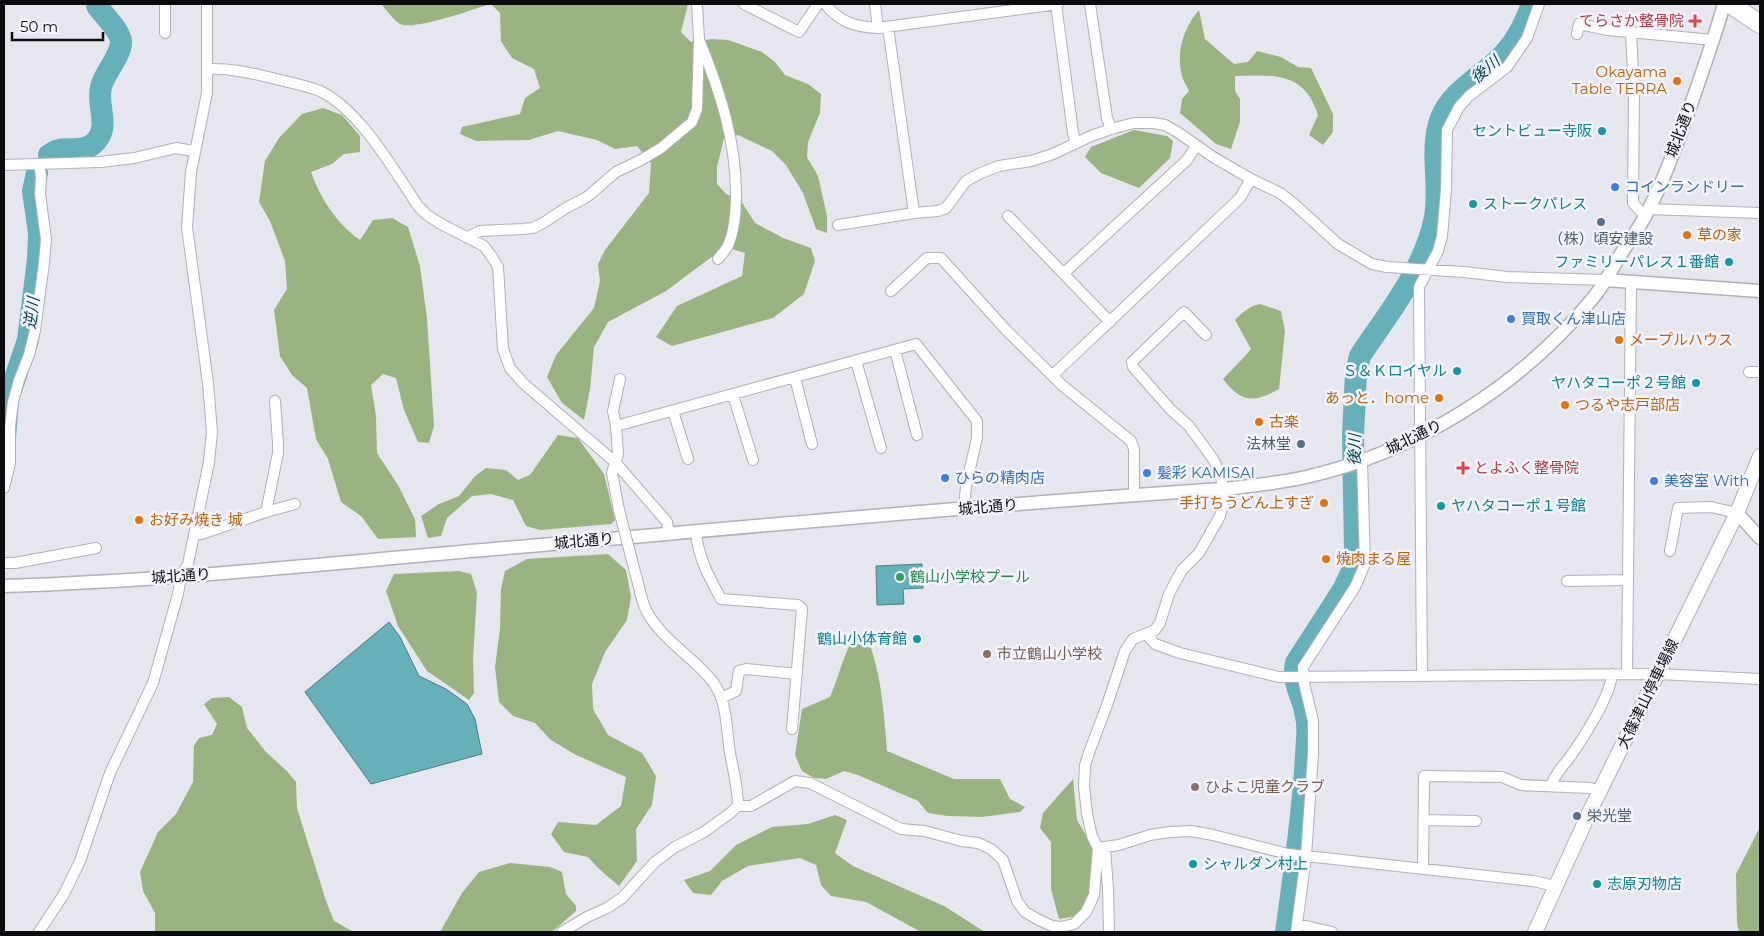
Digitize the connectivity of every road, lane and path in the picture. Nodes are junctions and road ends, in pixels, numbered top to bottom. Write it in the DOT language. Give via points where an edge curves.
graph roads {
  1 [pos="165,4"];
  2 [pos="207,4"];
  3 [pos="697,4"];
  4 [pos="744,4"];
  5 [pos="818,4"];
  6 [pos="825,4"];
  7 [pos="875,4"];
  8 [pos="1057,4"];
  9 [pos="1090,4"];
  10 [pos="1539,4"];
  11 [pos="1724,4"];
  12 [pos="1730,4"];
  13 [pos="1756,22"];
  14 [pos="883,27"];
  15 [pos="1631,32"];
  16 [pos="165,33"];
  17 [pos="1577,34"];
  18 [pos="698,39"];
  19 [pos="1713,40"];
  20 [pos="208,69"];
  21 [pos="1111,129"];
  22 [pos="1076,142"];
  23 [pos="1196,146"];
  24 [pos="194,151"];
  25 [pos="39,164"];
  26 [pos="4,165"];
  27 [pos="1251,179"];
  28 [pos="914,213"];
  29 [pos="1647,213"];
  30 [pos="1760,213"];
  31 [pos="1008,216"];
  32 [pos="838,225"];
  33 [pos="468,237"];
  34 [pos="718,259"];
  35 [pos="1426,270"];
  36 [pos="1064,273"];
  37 [pos="1605,280"];
  38 [pos="1630,283"];
  39 [pos="1760,290"];
  40 [pos="891,291"];
  41 [pos="1110,322"];
  42 [pos="1206,335"];
  43 [pos="894,350"];
  44 [pos="856,361"];
  45 [pos="1749,372"];
  46 [pos="1760,372"];
  47 [pos="1053,375"];
  48 [pos="795,378"];
  49 [pos="620,379"];
  50 [pos="733,395"];
  51 [pos="275,401"];
  52 [pos="673,411"];
  53 [pos="616,426"];
  54 [pos="917,435"];
  55 [pos="1420,436"];
  56 [pos="812,444"];
  57 [pos="881,448"];
  58 [pos="1760,456"];
  59 [pos="688,459"];
  60 [pos="753,460"];
  61 [pos="1361,461"];
  62 [pos="615,462"];
  63 [pos="4,488"];
  64 [pos="1224,488"];
  65 [pos="1134,495"];
  66 [pos="295,504"];
  67 [pos="964,509"];
  68 [pos="266,512"];
  69 [pos="1737,513"];
  70 [pos="696,532"];
  71 [pos="195,534"];
  72 [pos="669,534"];
  73 [pos="1760,538"];
  74 [pos="96,548"];
  75 [pos="1670,551"];
  76 [pos="4,563"];
  77 [pos="181,576"];
  78 [pos="1627,580"];
  79 [pos="1567,581"];
  80 [pos="4,586"];
  81 [pos="1146,634"];
  82 [pos="797,674"];
  83 [pos="1612,674"];
  84 [pos="1627,674"];
  85 [pos="1658,674"];
  86 [pos="1422,675"];
  87 [pos="1297,677"];
  88 [pos="1760,679"];
  89 [pos="721,698"];
  90 [pos="792,728"];
  91 [pos="1551,786"];
  92 [pos="1600,791"];
  93 [pos="738,806"];
  94 [pos="1424,820"];
  95 [pos="1476,821"];
  96 [pos="1101,848"];
  97 [pos="1303,856"];
  98 [pos="1423,869"];
  99 [pos="1555,886"];
  100 [pos="1297,928"];
  101 [pos="39,932"];
  102 [pos="562,932"];
  103 [pos="1109,932"];
  104 [pos="1332,932"];
  105 [pos="1535,932"];
  1 -- 16 [label="street"];
  2 -- 20 [label="street"];
  3 -- 18 [label="street"];
  4 -- 5 [label="street" via="799,32"];
  6 -- 14 [label="street" via="845,22 862,27"];
  7 -- 14 [label="street"];
  8 -- 14 [label="street"];
  8 -- 22 [label="street"];
  9 -- 21 [label="street"];
  10 -- 35 [label="street" via="1527,38 1507,67 1469,96 1447,130 1443,229 1438,250"];
  11 -- 19 [label="street, 城北通り"];
  12 -- 13 [label="highway"];
  14 -- 28 [label="street"];
  15 -- 17 [label="street" via="1579,24"];
  15 -- 19 [label="street"];
  15 -- 29 [label="street" via="1633,203"];
  18 -- 33 [label="street" via="697,109 692,122 680,134 616,172 588,197 533,228 480,231"];
  18 -- 34 [label="street" via="714,77 732,138 736,174 734,226 729,245"];
  19 -- 29 [label="street, 城北通り" via="1682,130"];
  20 -- 24 [label="street" via="208,93"];
  20 -- 33 [label="street" via="221,68 306,86 333,99 360,124 418,206 441,224"];
  21 -- 22 [label="street"];
  21 -- 23 [label="street" via="1134,123 1165,125"];
  22 -- 28 [label="street" via="1053,154 981,173 966,182 946,208"];
  23 -- 27 [label="street"];
  23 -- 36 [label="street" via="1187,160"];
  24 -- 25 [label="street" via="176,148 101,162"];
  24 -- 71 [label="street" via="187,227 212,432 212,448"];
  25 -- 26 [label="street"];
  25 -- 63 [label="street" via="46,239 44,264 30,355 13,402 10,463"];
  27 -- 35 [label="street" via="1293,203 1356,256 1372,264"];
  27 -- 41 [label="street" via="1240,198"];
  28 -- 32 [label="street"];
  29 -- 30 [label="street"];
  29 -- 37 [label="street, 城北通り"];
  31 -- 36 [label="street"];
  33 -- 62 [label="street" via="484,246 498,266 503,349 510,368 523,383"];
  35 -- 37 [label="street" via="1506,277"];
  35 -- 55 [label="street" via="1419,288"];
  36 -- 41 [label="street"];
  37 -- 38 [label="street"];
  37 -- 55 [label="street, 城北通り" via="1565,330 1532,360 1495,390"];
  38 -- 39 [label="street"];
  38 -- 78 [label="street"];
  40 -- 47 [label="street" via="927,258 941,258 1006,330"];
  41 -- 47 [label="street"];
  42 -- 64 [label="street" via="1184,312 1132,362 1171,410 1190,426 1214,459"];
  43 -- 44 [label="street"];
  43 -- 54 [label="street"];
  43 -- 67 [label="street" via="916,344 977,421"];
  44 -- 48 [label="street"];
  44 -- 57 [label="street"];
  45 -- 46 [label="street"];
  47 -- 65 [label="street" via="1131,441 1134,449"];
  48 -- 50 [label="street"];
  48 -- 56 [label="street"];
  49 -- 53 [label="street" via="613,411"];
  50 -- 52 [label="street"];
  50 -- 60 [label="street"];
  51 -- 68 [label="street" via="278,443"];
  52 -- 53 [label="street"];
  52 -- 59 [label="street"];
  53 -- 62 [label="street" via="618,454"];
  55 -- 61 [label="street, 城北通り"];
  55 -- 86 [label="street"];
  58 -- 69 [label="main road, 大篠津山停車場線"];
  61 -- 64 [label="street, 城北通り" via="1306,476"];
  61 -- 87 [label="street" via="1365,564 1355,587"];
  62 -- 72 [label="street" via="667,522"];
  62 -- 89 [label="street, bridge" via="612,473 619,510 647,612 662,633 710,678"];
  64 -- 65 [label="street, 城北通り"];
  64 -- 81 [label="street" via="1220,516 1199,553 1182,570 1169,594 1160,624"];
  65 -- 67 [label="street, 城北通り"];
  66 -- 68 [label="street"];
  67 -- 70 [label="street, 城北通り"];
  68 -- 71 [label="street"];
  69 -- 73 [label="street"];
  69 -- 75 [label="street" via="1712,507 1678,508"];
  69 -- 85 [label="main road, 大篠津山停車場線"];
  70 -- 72 [label="street, 城北通り"];
  70 -- 82 [label="street" via="701,561 721,599 798,605 802,609"];
  71 -- 77 [label="street" via="188,564"];
  72 -- 77 [label="street, 城北通り"];
  74 -- 76 [label="street"];
  77 -- 80 [label="street, 城北通り"];
  77 -- 101 [label="street" via="153,682 110,773 80,861 64,894"];
  78 -- 79 [label="street"];
  78 -- 84 [label="street"];
  81 -- 87 [label="street" via="1155,644 1180,653 1279,676"];
  81 -- 96 [label="street" via="1133,639 1124,651 1085,765 1087,814 1092,836"];
  82 -- 89 [label="street" via="739,671 736,691"];
  82 -- 90 [label="street"];
  83 -- 84 [label="street"];
  83 -- 86 [label="street"];
  83 -- 91 [label="street" via="1612,683 1590,726"];
  84 -- 85 [label="street"];
  85 -- 88 [label="street"];
  85 -- 92 [label="main road, 大篠津山停車場線"];
  86 -- 87 [label="street"];
  87 -- 97 [label="street" via="1313,722"];
  89 -- 93 [label="street" via="726,713"];
  91 -- 92 [label="street"];
  91 -- 94 [label="street" via="1521,784 1502,777 1424,776"];
  92 -- 99 [label="main road, 大篠津山停車場線"];
  93 -- 96 [label="street" via="751,806 795,781 810,783 901,828 978,843 1003,860 1017,900 1025,912 1052,926 1074,924 1086,912 1094,895"];
  93 -- 102 [label="street" via="704,832 655,862 622,898"];
  94 -- 95 [label="street"];
  94 -- 98 [label="street"];
  96 -- 97 [label="street" via="1150,835 1191,831"];
  96 -- 103 [label="street" via="1108,873"];
  97 -- 98 [label="street"];
  97 -- 100 [label="street"];
  98 -- 99 [label="street"];
  99 -- 105 [label="main road, 大篠津山停車場線"];
  100 -- 104 [label="street"];
}
